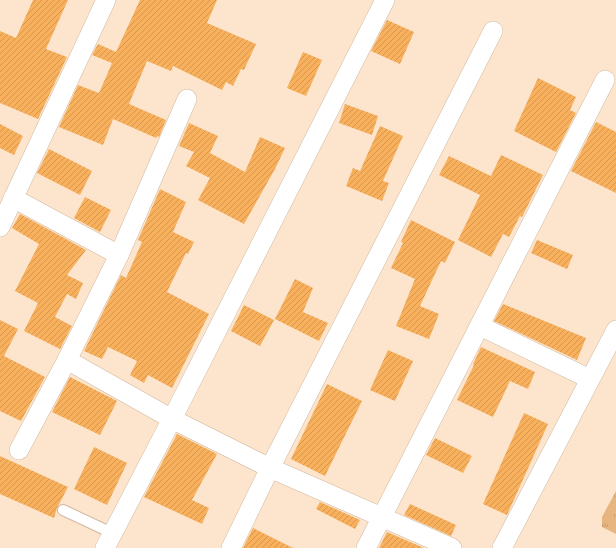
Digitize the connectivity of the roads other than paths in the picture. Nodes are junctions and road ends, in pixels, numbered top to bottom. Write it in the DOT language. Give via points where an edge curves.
graph roads {
  1 [pos="106,0"];
  2 [pos="385,0"];
  3 [pos="493,31"];
  4 [pos="605,80"];
  5 [pos="187,100"];
  6 [pos="13,198"];
  7 [pos="0,226"];
  8 [pos="119,255"];
  9 [pos="480,326"];
  10 [pos="616,330"];
  11 [pos="67,360"];
  12 [pos="590,379"];
  13 [pos="172,419"];
  14 [pos="19,450"];
  15 [pos="270,468"];
  16 [pos="63,510"];
  17 [pos="383,519"];
  18 [pos="108,540"];
  19 [pos="231,548"];
  20 [pos="366,548"];
  21 [pos="452,548"];
  22 [pos="502,548"];
  1 -- 6 [label="street"];
  2 -- 13 [label="street"];
  3 -- 15 [label="street"];
  4 -- 9 [label="street"];
  5 -- 8 [label="street"];
  6 -- 7 [label="street"];
  6 -- 8 [label="street"];
  8 -- 11 [label="street"];
  9 -- 12 [label="street"];
  9 -- 17 [label="street"];
  10 -- 12 [label="street"];
  11 -- 13 [label="street"];
  11 -- 14 [label="street"];
  12 -- 22 [label="street"];
  13 -- 15 [label="street"];
  13 -- 18 [label="street"];
  15 -- 17 [label="street"];
  15 -- 19 [label="street"];
  16 -- 18 [label="lane"];
  17 -- 20 [label="street"];
  17 -- 21 [label="street"];
}
